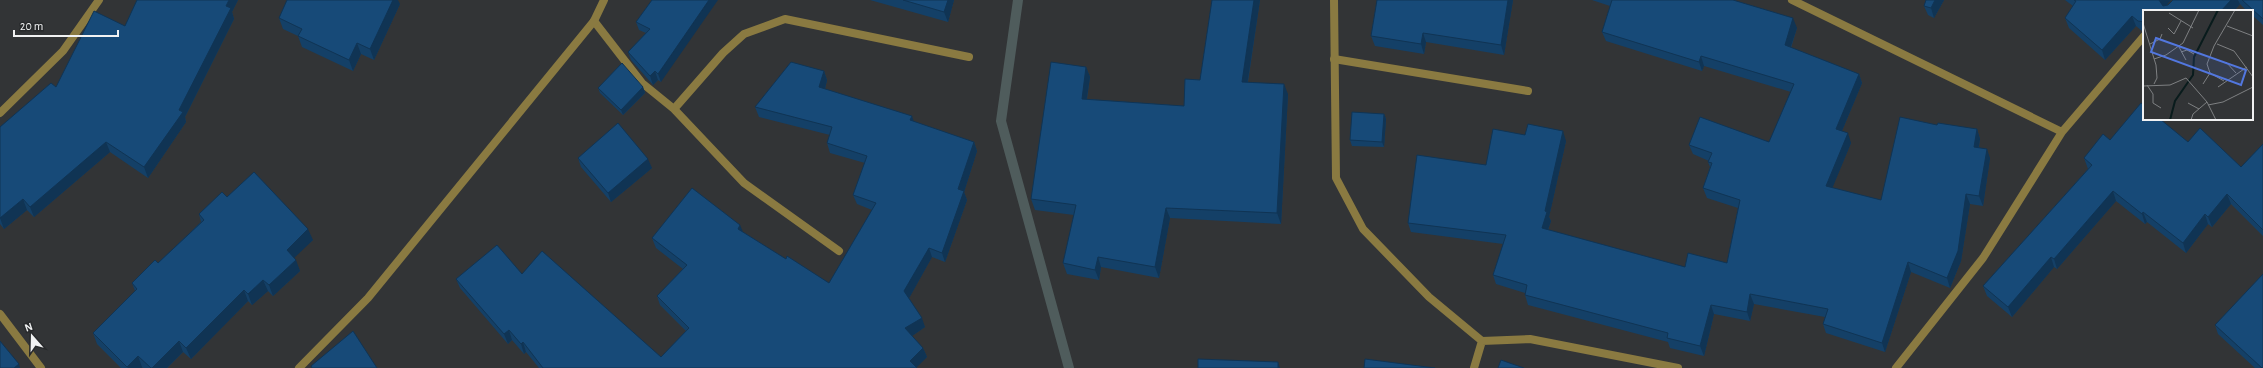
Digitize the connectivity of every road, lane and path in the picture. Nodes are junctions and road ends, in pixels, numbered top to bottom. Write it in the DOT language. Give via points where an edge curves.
graph roads {
  1 [pos="99,0"];
  2 [pos="604,0"];
  3 [pos="1334,0"];
  4 [pos="1792,0"];
  5 [pos="594,21"];
  6 [pos="2143,37"];
  7 [pos="969,57"];
  8 [pos="1334,60"];
  9 [pos="1528,91"];
  10 [pos="674,109"];
  11 [pos="0,112"];
  12 [pos="2062,132"];
  13 [pos="839,251"];
  14 [pos="0,314"];
  15 [pos="1482,341"];
  16 [pos="41,368"];
  17 [pos="299,368"];
  18 [pos="1474,368"];
  19 [pos="1678,368"];
  20 [pos="1896,368"];
  1 -- 11 [label="street" via="63,51"];
  2 -- 5 [label="street"];
  3 -- 8 [label="street"];
  4 -- 12 [label="street"];
  5 -- 10 [label="street" via="642,83"];
  5 -- 17 [label="street" via="368,298"];
  6 -- 12 [label="street"];
  7 -- 10 [label="street" via="785,19 744,34 723,53"];
  8 -- 9 [label="street"];
  8 -- 15 [label="street" via="1336,178 1359,223 1430,297"];
  10 -- 13 [label="street" via="744,183"];
  12 -- 20 [label="street" via="1983,258"];
  14 -- 16 [label="street"];
  15 -- 18 [label="street"];
  15 -- 19 [label="street" via="1530,339"];
}
